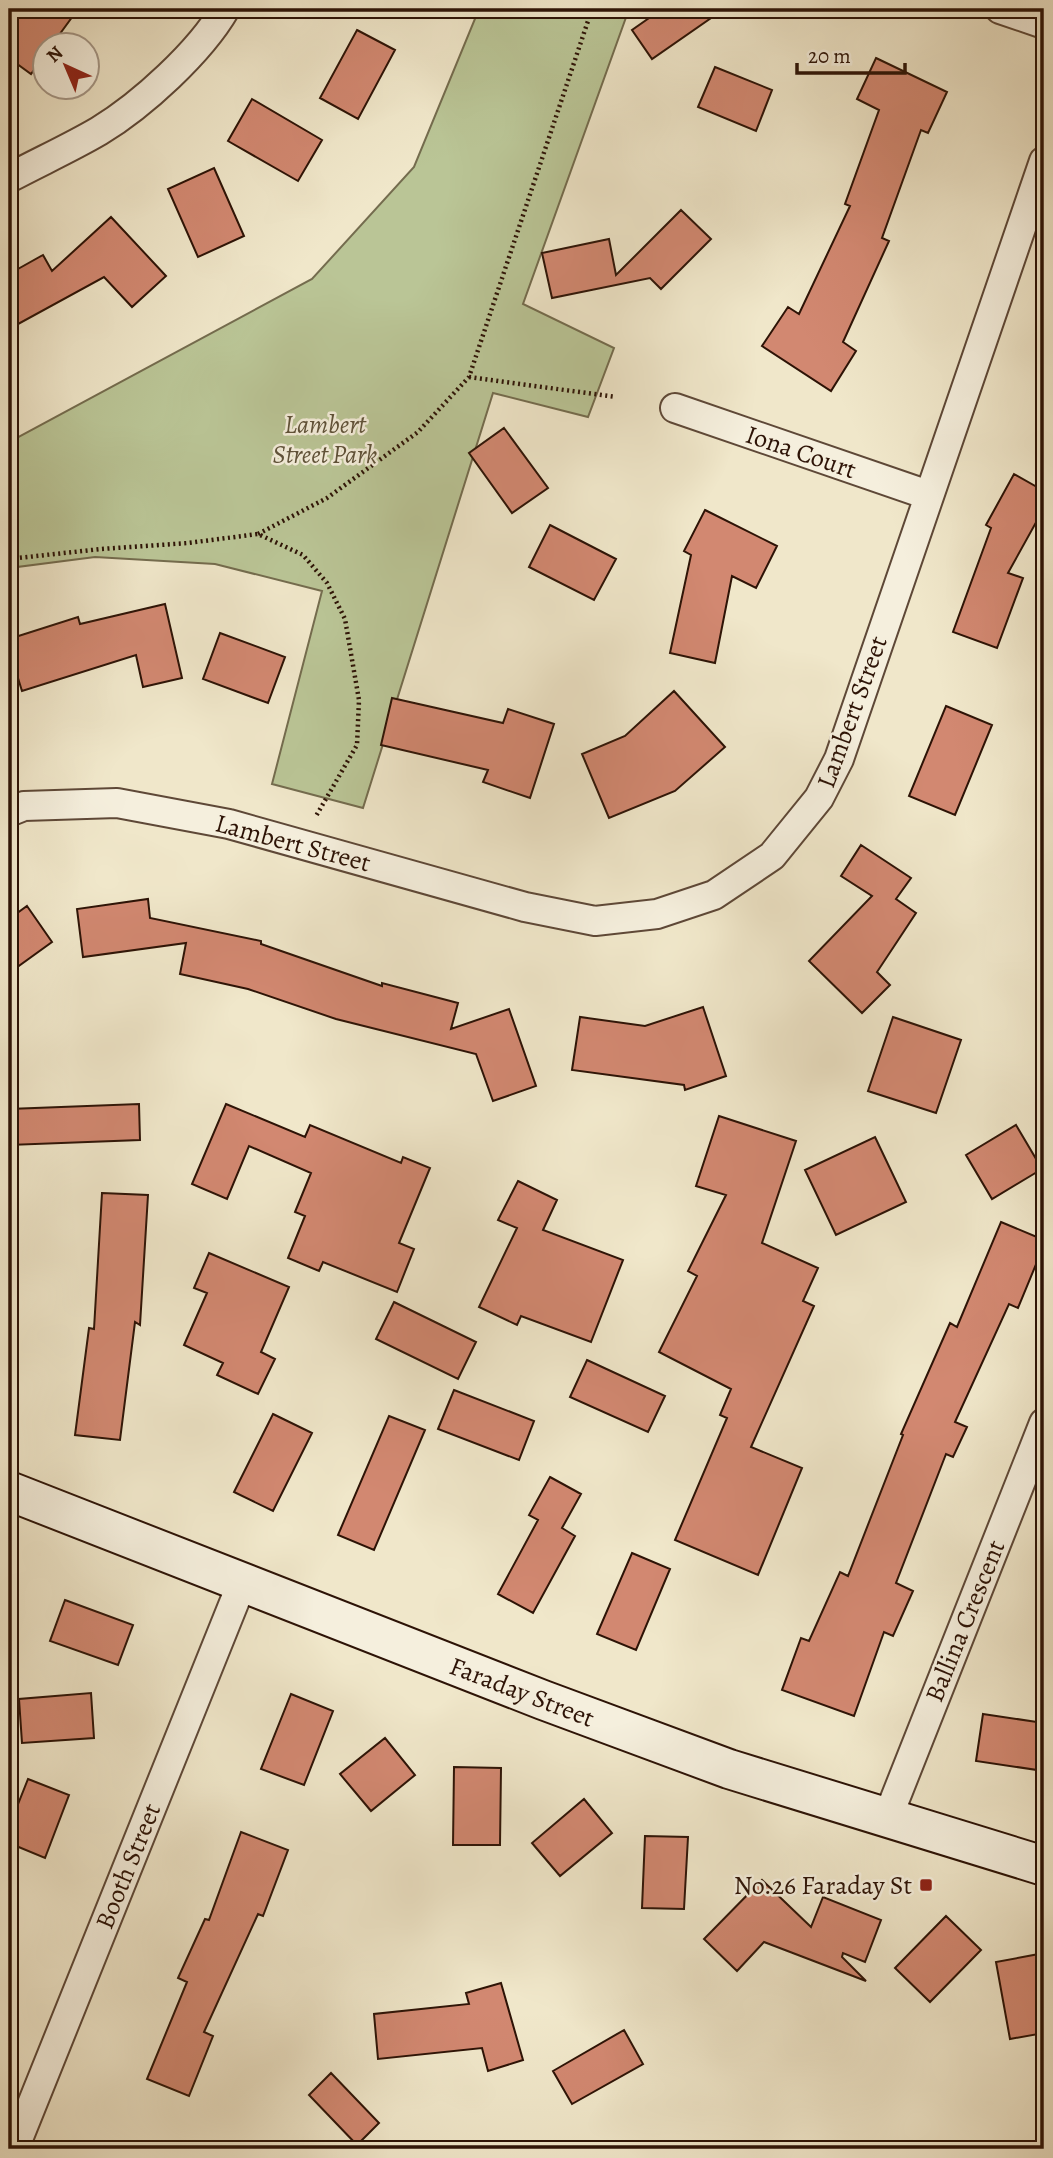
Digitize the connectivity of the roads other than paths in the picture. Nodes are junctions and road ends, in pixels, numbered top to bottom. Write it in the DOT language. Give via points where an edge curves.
graph roads {
  1 [pos="225,9"];
  2 [pos="1000,9"];
  3 [pos="1044,24"];
  4 [pos="1044,161"];
  5 [pos="9,178"];
  6 [pos="675,408"];
  7 [pos="928,495"];
  8 [pos="9,812"];
  9 [pos="1044,1423"];
  10 [pos="9,1491"];
  11 [pos="242,1583"];
  12 [pos="887,1819"];
  13 [pos="1044,1866"];
  14 [pos="14,2149"];
  1 -- 5 [label="street" via="212,30 156,88 101,130"];
  2 -- 3 [label="street"];
  4 -- 7 [label="street, Lambert Street"];
  6 -- 7 [label="street, Iona Court"];
  7 -- 8 [label="street, Lambert Street" via="839,759 820,798 772,856 715,895 657,914 595,921 525,907 217,821 117,803 24,806"];
  9 -- 12 [label="street, Ballina Crescent"];
  10 -- 11 [label="street, Faraday Street"];
  11 -- 12 [label="street, Faraday Street" via="729,1769"];
  11 -- 14 [label="street, Booth Street"];
  12 -- 13 [label="street, Faraday Street"];
}
